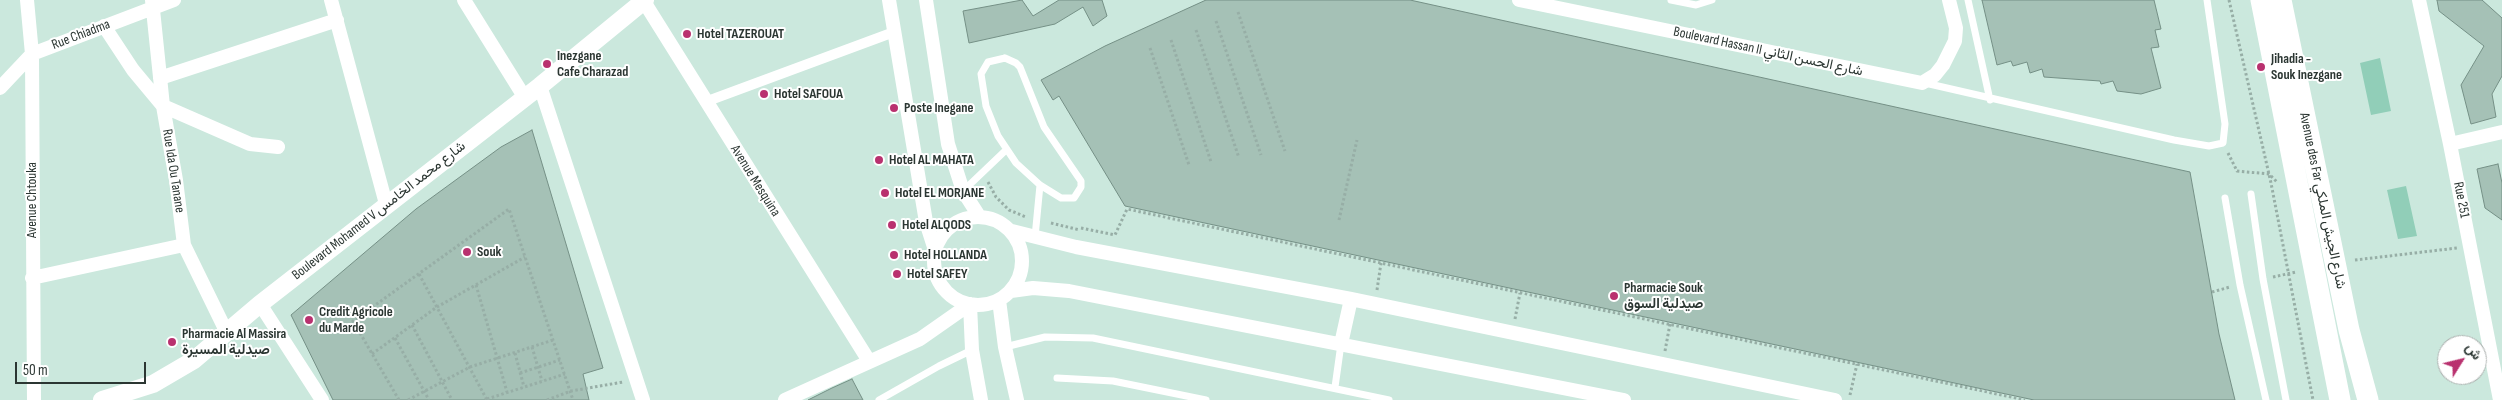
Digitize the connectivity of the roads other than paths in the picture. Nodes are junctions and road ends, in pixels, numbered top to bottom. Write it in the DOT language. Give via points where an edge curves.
graph roads {
  1 [pos="27,0"];
  2 [pos="174,0"];
  3 [pos="331,0"];
  4 [pos="464,0"];
  5 [pos="643,0"];
  6 [pos="889,0"];
  7 [pos="926,0"];
  8 [pos="1519,0"];
  9 [pos="1671,0"];
  10 [pos="1712,0"];
  11 [pos="1949,0"];
  12 [pos="1968,0"];
  13 [pos="2207,0"];
  14 [pos="2261,0"];
  15 [pos="2281,0"];
  16 [pos="2419,0"];
  17 [pos="153,4"];
  18 [pos="1566,4"];
  19 [pos="337,20"];
  20 [pos="104,26"];
  21 [pos="894,32"];
  22 [pos="32,54"];
  23 [pos="160,78"];
  24 [pos="1922,83"];
  25 [pos="540,86"];
  26 [pos="0,88"];
  27 [pos="524,98"];
  28 [pos="1990,100"];
  29 [pos="705,102"];
  30 [pos="163,106"];
  31 [pos="2502,132"];
  32 [pos="2450,144"];
  33 [pos="278,147"];
  34 [pos="1006,150"];
  35 [pos="1040,185"];
  36 [pos="963,191"];
  37 [pos="2251,194"];
  38 [pos="2225,198"];
  39 [pos="386,204"];
  40 [pos="979,216"];
  41 [pos="1012,231"];
  42 [pos="1035,237"];
  43 [pos="184,245"];
  44 [pos="935,250"];
  45 [pos="32,278"];
  46 [pos="1011,292"];
  47 [pos="1351,299"];
  48 [pos="999,300"];
  49 [pos="260,304"];
  50 [pos="970,304"];
  51 [pos="227,333"];
  52 [pos="1341,344"];
  53 [pos="1005,347"];
  54 [pos="972,350"];
  55 [pos="869,362"];
  56 [pos="1058,378"];
  57 [pos="1334,387"];
  58 [pos="1590,396"];
  59 [pos="34,400"];
  60 [pos="102,400"];
  61 [pos="322,400"];
  62 [pos="643,400"];
  63 [pos="786,400"];
  64 [pos="879,400"];
  65 [pos="981,400"];
  66 [pos="1017,400"];
  67 [pos="1206,400"];
  68 [pos="1389,400"];
  69 [pos="1624,400"];
  70 [pos="1835,400"];
  71 [pos="2266,400"];
  72 [pos="2286,400"];
  73 [pos="2340,400"];
  74 [pos="2368,400"];
  75 [pos="2500,400"];
  1 -- 22 [label="street, Avenue Chtouka"];
  2 -- 17 [label="street, Rue Chiadma"];
  3 -- 19 [label="street"];
  4 -- 27 [label="street"];
  5 -- 25 [label="street, Boulevard Mohamed V شارع محمد الخامس"];
  5 -- 29 [label="street, Avenue Mesquina"];
  6 -- 21 [label="street"];
  7 -- 36 [label="street" via="948,144"];
  8 -- 18 [label="street, Boulevard Hassan II شارع الحسن الثاني"];
  9 -- 10 [label="lane" via="1696,6"];
  11 -- 24 [label="street" via="1956,28 1955,41 1943,65"];
  12 -- 28 [label="lane"];
  13 -- 28 [label="lane" via="2225,124 2223,143 2209,146 2174,140"];
  14 -- 73 [label="main road, Avenue des Far شارع الجيش الملكي"];
  15 -- 74 [label="main road, Avenue des Far شارع الجيش الملكي" via="2349,330"];
  16 -- 32 [label="street, Rue 251"];
  17 -- 20 [label="street, Rue Chiadma"];
  17 -- 23 [label="street, Rue Ida Ou Tanane"];
  18 -- 24 [label="street, Boulevard Hassan II شارع الحسن الثاني"];
  19 -- 23 [label="street"];
  19 -- 39 [label="street"];
  20 -- 22 [label="street, Rue Chiadma"];
  20 -- 30 [label="street" via="133,70"];
  21 -- 29 [label="street"];
  21 -- 44 [label="street" via="926,222"];
  22 -- 26 [label="street, Rue Chiadma"];
  22 -- 45 [label="street, Avenue Chtouka"];
  23 -- 30 [label="street, Rue Ida Ou Tanane"];
  24 -- 28 [label="lane"];
  25 -- 27 [label="street, Boulevard Mohamed V شارع محمد الخامس"];
  25 -- 62 [label="street"];
  27 -- 39 [label="street, Boulevard Mohamed V شارع محمد الخامس"];
  29 -- 55 [label="street, Avenue Mesquina"];
  30 -- 33 [label="street" via="250,144"];
  30 -- 43 [label="street, Rue Ida Ou Tanane"];
  31 -- 32 [label="street"];
  32 -- 75 [label="street, Rue 251"];
  34 -- 35 [label="lane"];
  34 -- 35 [label="lane" via="991,121 980,74 988,62 1005,58 1016,62 1020,68 1044,127 1082,187 1074,198 1068,200"];
  34 -- 36 [label="lane"];
  35 -- 42 [label="lane"];
  36 -- 40 [label="street"];
  37 -- 72 [label="lane"];
  38 -- 71 [label="lane" via="2240,285"];
  39 -- 49 [label="street, Boulevard Mohamed V شارع محمد الخامس"];
  40 -- 41 [label="street" via="992,218"];
  40 -- 44 [label="street" via="964,218 951,225"];
  41 -- 42 [label="street"];
  41 -- 46 [label="street" via="1021,249 1022,268"];
  42 -- 47 [label="street"];
  43 -- 45 [label="street"];
  43 -- 51 [label="street, Rue Ida Ou Tanane"];
  44 -- 50 [label="street" via="937,278 956,300"];
  45 -- 59 [label="street, Avenue Chtouka"];
  46 -- 48 [label="street"];
  46 -- 52 [label="street" via="1033,288 1069,291"];
  47 -- 52 [label="street"];
  47 -- 70 [label="street"];
  48 -- 50 [label="street" via="985,305"];
  48 -- 53 [label="street"];
  49 -- 51 [label="street, Boulevard Mohamed V شارع محمد الخامس"];
  49 -- 61 [label="street"];
  50 -- 54 [label="street"];
  50 -- 55 [label="street" via="920,339"];
  51 -- 60 [label="street, Boulevard Mohamed V شارع محمد الخامس" via="194,360 153,384"];
  52 -- 57 [label="lane"];
  52 -- 58 [label="street"];
  53 -- 57 [label="lane" via="1045,337 1092,338"];
  53 -- 66 [label="street"];
  54 -- 64 [label="lane"];
  54 -- 65 [label="street"];
  55 -- 63 [label="street"];
  56 -- 67 [label="lane" via="1113,382"];
  57 -- 68 [label="lane"];
  58 -- 69 [label="street"];
}
